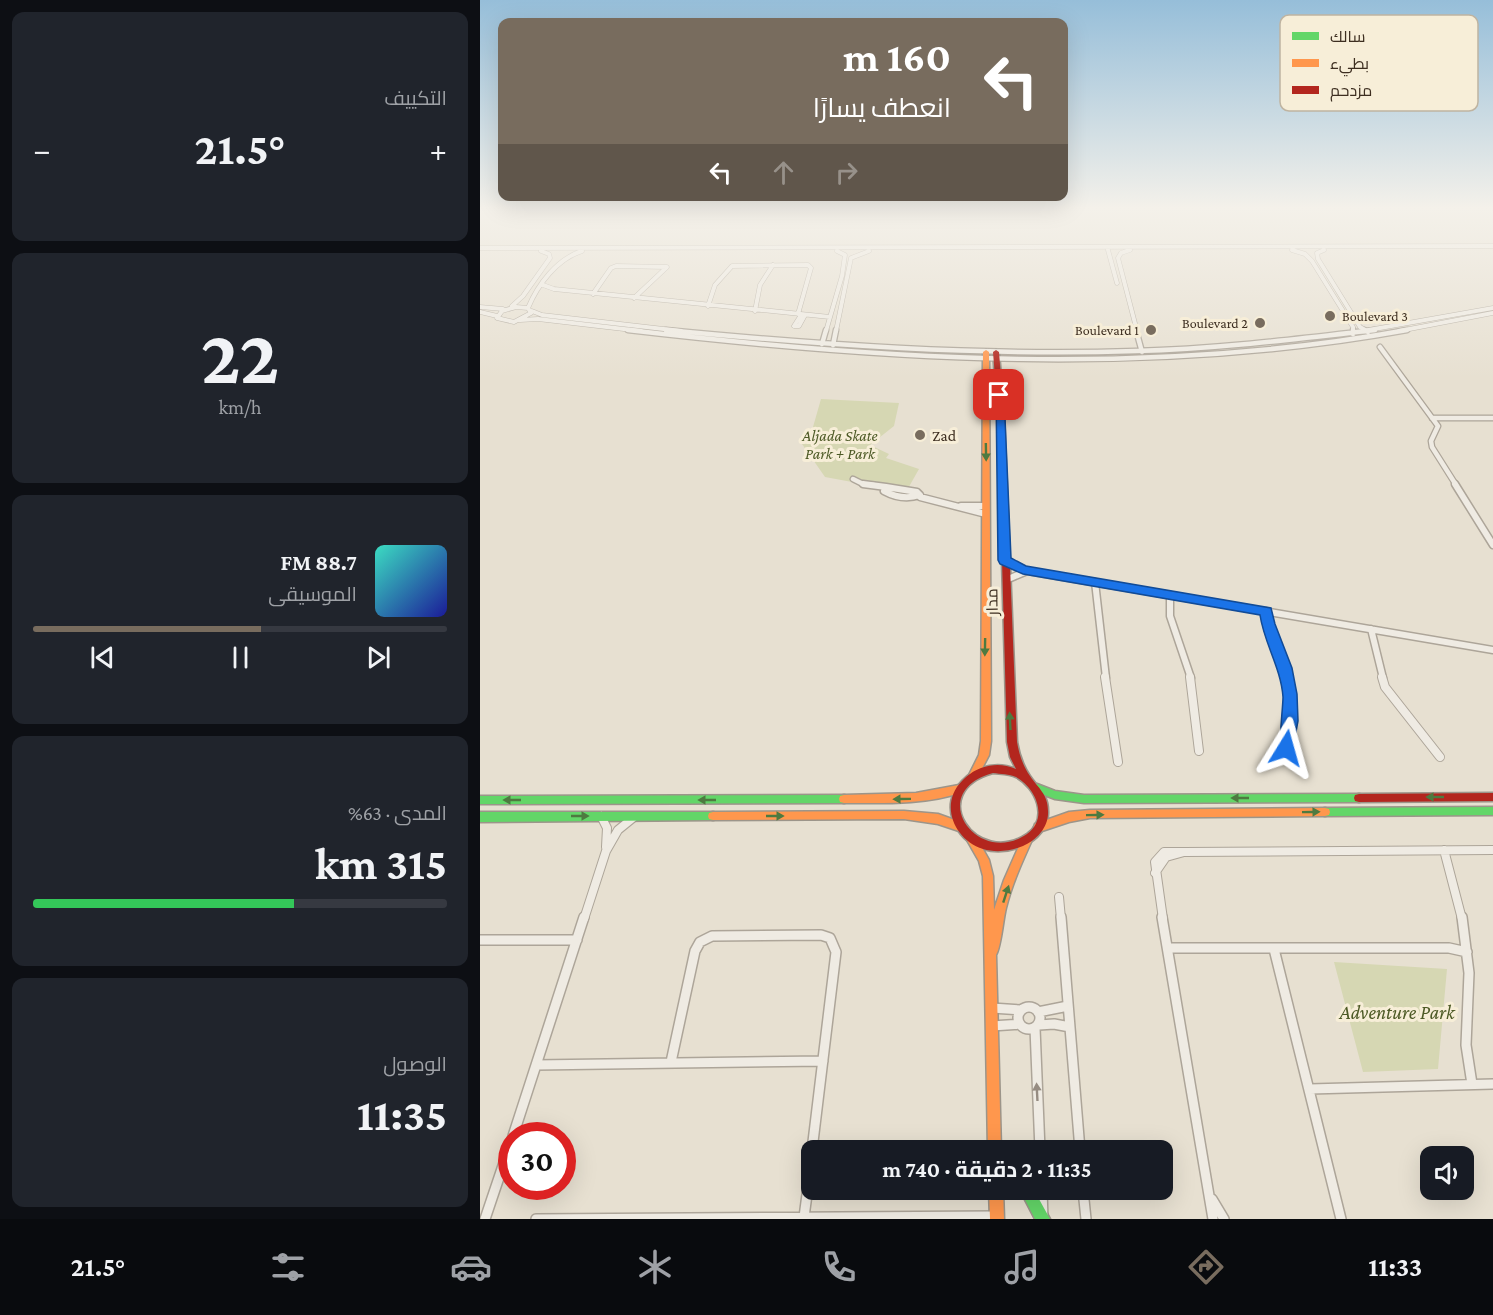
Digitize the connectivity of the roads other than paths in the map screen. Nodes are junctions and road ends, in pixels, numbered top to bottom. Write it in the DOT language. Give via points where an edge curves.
graph roads {
  1 [pos="559,264"];
  2 [pos="843,264"];
  3 [pos="851,264"];
  4 [pos="1112,264"];
  5 [pos="1120,264"];
  6 [pos="1314,264"];
  7 [pos="1322,264"];
  8 [pos="545,265"];
  9 [pos="773,265"];
  10 [pos="1117,283"];
  11 [pos="1332,283"];
  12 [pos="543,285"];
  13 [pos="1340,286"];
  14 [pos="554,289"];
  15 [pos="537,293"];
  16 [pos="593,294"];
  17 [pos="634,298"];
  18 [pos="1485,304"];
  19 [pos="708,306"];
  20 [pos="1493,306"];
  21 [pos="480,307"];
  22 [pos="508,308"];
  23 [pos="530,310"];
  24 [pos="755,310"];
  25 [pos="480,312"];
  26 [pos="1493,313"];
  27 [pos="1436,314"];
  28 [pos="802,315"];
  29 [pos="497,316"];
  30 [pos="830,316"];
  31 [pos="520,320"];
  32 [pos="1430,321"];
  33 [pos="1361,329"];
  34 [pos="1353,331"];
  35 [pos="1369,332"];
  36 [pos="822,344"];
  37 [pos="833,345"];
  38 [pos="1380,347"];
  39 [pos="1142,352"];
  40 [pos="986,355"];
  41 [pos="996,355"];
  42 [pos="1432,418"];
  43 [pos="1493,418"];
  44 [pos="853,479"];
  45 [pos="986,510"];
  46 [pos="1493,545"];
  47 [pos="1005,560"];
  48 [pos="1028,571"];
  49 [pos="1006,580"];
  50 [pos="1095,582"];
  51 [pos="1170,596"];
  52 [pos="1266,611"];
  53 [pos="1371,628"];
  54 [pos="1493,650"];
  55 [pos="1286,748"];
  56 [pos="1199,751"];
  57 [pos="1440,757"];
  58 [pos="1118,762"];
  59 [pos="974,775"];
  60 [pos="1025,776"];
  61 [pos="1037,788"];
  62 [pos="959,789"];
  63 [pos="1493,797"];
  64 [pos="480,800"];
  65 [pos="1493,811"];
  66 [pos="602,816"];
  67 [pos="635,816"];
  68 [pos="480,817"];
  69 [pos="959,826"];
  70 [pos="1039,827"];
  71 [pos="1028,839"];
  72 [pos="972,840"];
  73 [pos="1444,850"];
  74 [pos="1493,850"];
  75 [pos="606,851"];
  76 [pos="1059,897"];
  77 [pos="480,939"];
  78 [pos="577,940"];
  79 [pos="1168,948"];
  80 [pos="1274,949"];
  81 [pos="1467,952"];
  82 [pos="992,992"];
  83 [pos="1068,1006"];
  84 [pos="992,1008"];
  85 [pos="1021,1010"];
  86 [pos="1038,1012"];
  87 [pos="1020,1024"];
  88 [pos="992,1026"];
  89 [pos="1037,1026"];
  90 [pos="1070,1027"];
  91 [pos="823,1061"];
  92 [pos="670,1062"];
  93 [pos="536,1065"];
  94 [pos="1472,1084"];
  95 [pos="1493,1084"];
  96 [pos="1310,1089"];
  97 [pos="517,1122"];
  98 [pos="813,1140"];
  99 [pos="995,1140"];
  100 [pos="1040,1140"];
  101 [pos="1079,1140"];
  102 [pos="498,1180"];
  103 [pos="1209,1193"];
  104 [pos="806,1200"];
  105 [pos="996,1200"];
  106 [pos="1033,1200"];
  107 [pos="1042,1200"];
  108 [pos="1084,1200"];
  109 [pos="804,1217"];
  110 [pos="997,1217"];
  111 [pos="665,1218"];
  112 [pos="485,1219"];
  113 [pos="536,1219"];
  114 [pos="1043,1219"];
  115 [pos="1086,1219"];
  116 [pos="1213,1219"];
  117 [pos="1224,1219"];
  118 [pos="1341,1219"];
  1 -- 12 [label="street"];
  2 -- 30 [label="street"];
  3 -- 37 [label="street"];
  4 -- 10 [label="street"];
  5 -- 39 [label="street"];
  6 -- 34 [label="street"];
  7 -- 11 [label="street"];
  8 -- 22 [label="street" via="524,296"];
  9 -- 19 [label="street" via="729,268 714,287"];
  9 -- 24 [label="street" via="760,285"];
  9 -- 28 [label="street" via="812,267"];
  11 -- 13 [label="street"];
  11 -- 33 [label="street"];
  12 -- 14 [label="street"];
  12 -- 15 [label="street"];
  14 -- 15 [label="street"];
  14 -- 16 [label="street"];
  15 -- 23 [label="street"];
  16 -- 17 [label="street"];
  16 -- 17 [label="street" via="614,267 667,267"];
  17 -- 19 [label="street"];
  18 -- 20 [label="street"];
  19 -- 24 [label="street"];
  20 -- 32 [label="street"];
  21 -- 22 [label="street"];
  22 -- 23 [label="street"];
  22 -- 29 [label="street"];
  23 -- 31 [label="street" via="530,315"];
  23 -- 36 [label="street" via="542,315 700,334"];
  24 -- 28 [label="street"];
  25 -- 29 [label="street"];
  26 -- 41 [label="street" via="1390,333 1228,353 1100,360"];
  27 -- 32 [label="street"];
  28 -- 30 [label="street"];
  29 -- 31 [label="street" via="504,322"];
  30 -- 36 [label="street"];
  31 -- 40 [label="street" via="823,350"];
  32 -- 35 [label="street"];
  33 -- 34 [label="street"];
  33 -- 35 [label="street"];
  34 -- 35 [label="street"];
  34 -- 39 [label="street" via="1238,346"];
  36 -- 37 [label="street"];
  37 -- 40 [label="street"];
  38 -- 42 [label="street"];
  39 -- 41 [label="street"];
  40 -- 41 [label="street"];
  40 -- 45 [label="street, مدار, one-way"];
  41 -- 47 [label="street, مدار"];
  42 -- 43 [label="street"];
  42 -- 46 [label="street" via="1438,429 1432,447"];
  44 -- 45 [label="street" via="886,487 884,491 888,494 920,496 966,510"];
  45 -- 59 [label="street, مدار, one-way" via="986,741"];
  47 -- 48 [label="street"];
  47 -- 49 [label="street, مدار"];
  48 -- 49 [label="street"];
  48 -- 50 [label="street"];
  60 -- 49 [label="street, مدار, one-way" via="1012,742"];
  50 -- 51 [label="street"];
  50 -- 58 [label="street"];
  51 -- 52 [label="street"];
  51 -- 56 [label="street" via="1170,616 1193,686"];
  52 -- 53 [label="street"];
  52 -- 55 [label="street" via="1290,694"];
  53 -- 54 [label="street"];
  53 -- 57 [label="street" via="1385,687"];
  59 -- 60 [label="street" via="1000,768"];
  59 -- 62 [label="street"];
  60 -- 61 [label="street"];
  63 -- 61 [label="street, one-way" via="1084,799"];
  61 -- 70 [label="street" via="1044,810"];
  62 -- 64 [label="street, one-way" via="906,799"];
  62 -- 69 [label="street" via="954,807"];
  70 -- 65 [label="street, one-way" via="1090,814"];
  66 -- 67 [label="street"];
  68 -- 66 [label="street, one-way"];
  66 -- 75 [label="street" via="608,832"];
  67 -- 69 [label="street, one-way" via="904,815"];
  67 -- 75 [label="street" via="618,830"];
  69 -- 72 [label="street"];
  70 -- 71 [label="street"];
  71 -- 72 [label="street" via="1000,848"];
  82 -- 71 [label="street, one-way" via="997,921"];
  72 -- 82 [label="street" via="988,876"];
  73 -- 74 [label="street"];
  73 -- 79 [label="street" via="1170,855 1155,874"];
  73 -- 81 [label="street" via="1459,899"];
  75 -- 78 [label="street"];
  76 -- 83 [label="street"];
  77 -- 78 [label="street"];
  78 -- 93 [label="street"];
  79 -- 80 [label="street"];
  79 -- 103 [label="street"];
  80 -- 81 [label="street" via="1449,948"];
  80 -- 96 [label="street"];
  81 -- 94 [label="street" via="1467,1062"];
  82 -- 84 [label="street"];
  83 -- 86 [label="street"];
  83 -- 90 [label="street"];
  84 -- 85 [label="street"];
  84 -- 88 [label="street"];
  85 -- 86 [label="street" via="1030,1006"];
  85 -- 87 [label="street"];
  86 -- 89 [label="street" via="1041,1018"];
  87 -- 88 [label="street"];
  87 -- 89 [label="street" via="1028,1030"];
  88 -- 99 [label="street"];
  89 -- 90 [label="street"];
  100 -- 89 [label="street, one-way"];
  90 -- 101 [label="street"];
  91 -- 92 [label="street"];
  91 -- 92 [label="street" via="837,952 832,940 821,935 712,936 700,942"];
  91 -- 98 [label="street"];
  92 -- 93 [label="street"];
  93 -- 97 [label="street"];
  94 -- 95 [label="street"];
  94 -- 96 [label="street"];
  96 -- 118 [label="street"];
  102 -- 112 [label="street"];
  103 -- 116 [label="street"];
  103 -- 117 [label="street"];
  104 -- 109 [label="street"];
  105 -- 110 [label="street"];
  106 -- 114 [label="street"];
  107 -- 114 [label="street"];
  108 -- 115 [label="street"];
  109 -- 110 [label="street"];
  109 -- 111 [label="street"];
  111 -- 113 [label="street"];
}
